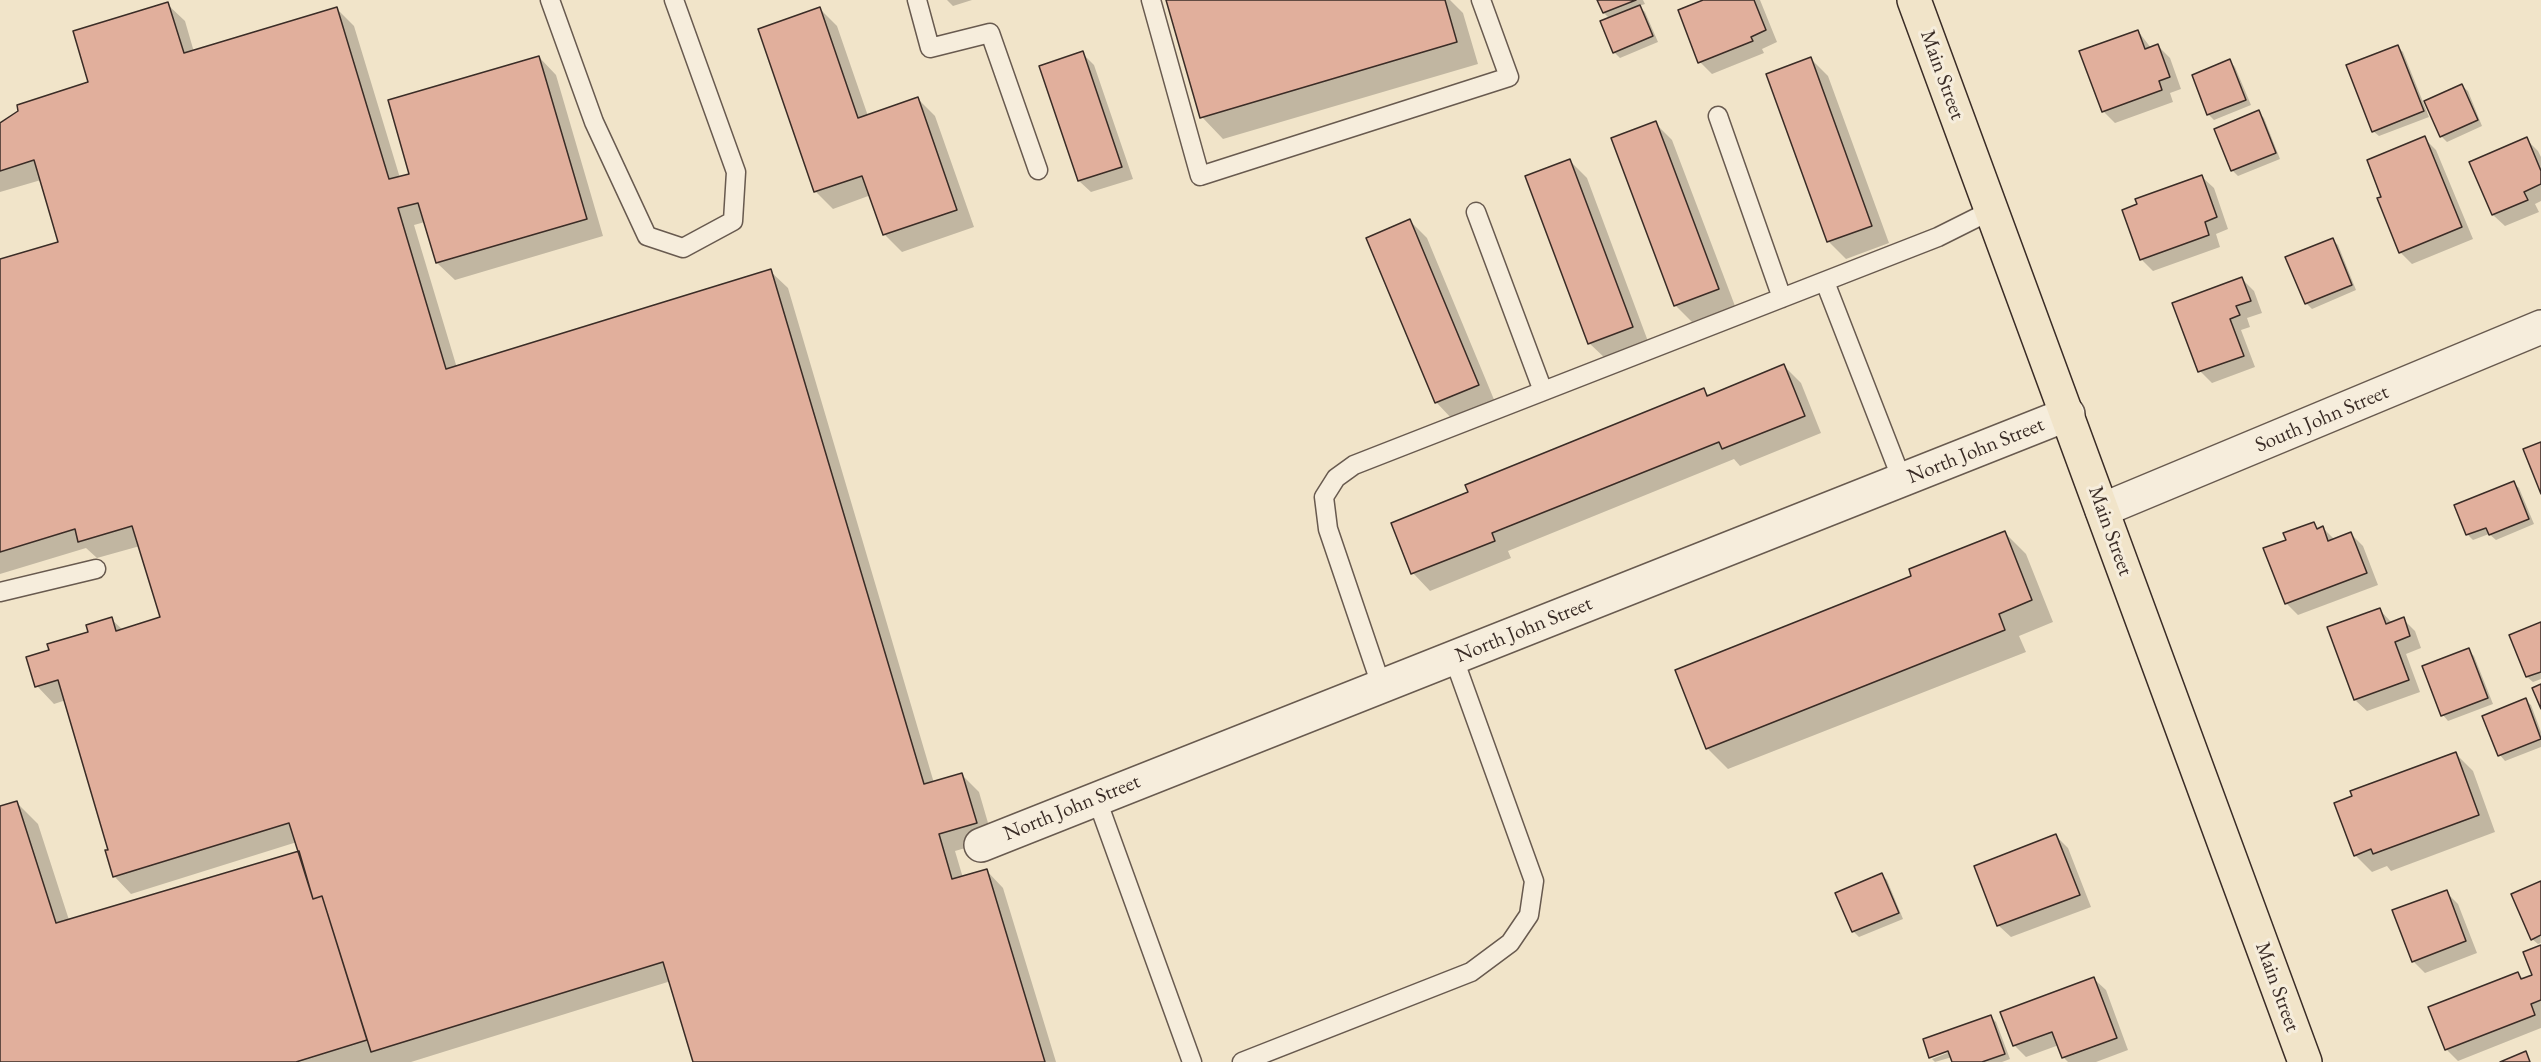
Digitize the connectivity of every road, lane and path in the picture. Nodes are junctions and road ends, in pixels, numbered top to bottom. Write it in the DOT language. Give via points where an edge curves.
graph roads {
  1 [pos="550,0"];
  2 [pos="674,0"];
  3 [pos="917,0"];
  4 [pos="1151,0"];
  5 [pos="1481,0"];
  6 [pos="1914,0"];
  7 [pos="1718,116"];
  8 [pos="1038,170"];
  9 [pos="1992,210"];
  10 [pos="1476,212"];
  11 [pos="1825,282"];
  12 [pos="1782,298"];
  13 [pos="2541,327"];
  14 [pos="1543,391"];
  15 [pos="2068,414"];
  16 [pos="1902,480"];
  17 [pos="2102,510"];
  18 [pos="96,569"];
  19 [pos="0,592"];
  20 [pos="1454,659"];
  21 [pos="1381,685"];
  22 [pos="1096,797"];
  23 [pos="981,845"];
  24 [pos="1192,1062"];
  25 [pos="1242,1062"];
  26 [pos="2305,1062"];
  1 -- 2 [label="lane" via="594,122 647,236 683,248 733,221 736,171"];
  3 -- 8 [label="lane" via="930,48 990,33"];
  4 -- 5 [label="lane" via="1200,176 1509,77"];
  6 -- 9 [label="main road, Main Street"];
  7 -- 12 [label="lane"];
  9 -- 11 [label="lane" via="1938,237"];
  9 -- 15 [label="main road, Main Street"];
  10 -- 14 [label="lane"];
  11 -- 12 [label="lane"];
  11 -- 16 [label="lane"];
  12 -- 14 [label="lane"];
  13 -- 17 [label="street, South John Street"];
  14 -- 21 [label="lane" via="1354,465 1336,478 1324,497 1328,529"];
  15 -- 16 [label="street, North John Street"];
  15 -- 17 [label="main road, Main Street"];
  16 -- 20 [label="street, North John Street"];
  17 -- 26 [label="main road, Main Street"];
  18 -- 19 [label="lane"];
  20 -- 21 [label="street, North John Street"];
  20 -- 25 [label="lane" via="1534,881 1529,915 1510,943 1471,972"];
  21 -- 22 [label="street, North John Street"];
  22 -- 23 [label="street, North John Street"];
  22 -- 24 [label="lane"];
}
